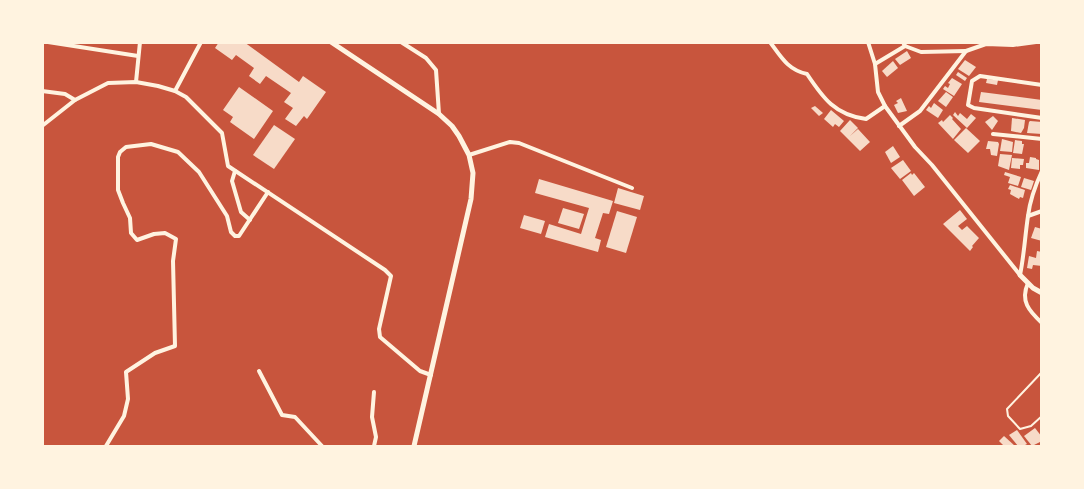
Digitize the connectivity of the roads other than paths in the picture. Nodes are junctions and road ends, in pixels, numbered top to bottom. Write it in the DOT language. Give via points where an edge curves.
graph roads {
  1 [pos="48,42"];
  2 [pos="140,42"];
  3 [pos="201,42"];
  4 [pos="331,42"];
  5 [pos="401,42"];
  6 [pos="770,42"];
  7 [pos="868,42"];
  8 [pos="1036,42"];
  9 [pos="904,44"];
  10 [pos="966,51"];
  11 [pos="138,56"];
  12 [pos="875,64"];
  13 [pos="136,82"];
  14 [pos="1042,84"];
  15 [pos="42,91"];
  16 [pos="175,91"];
  17 [pos="75,100"];
  18 [pos="885,106"];
  19 [pos="439,114"];
  20 [pos="1042,118"];
  21 [pos="42,126"];
  22 [pos="899,126"];
  23 [pos="993,134"];
  24 [pos="1042,139"];
  25 [pos="469,155"];
  26 [pos="235,171"];
  27 [pos="1042,171"];
  28 [pos="632,188"];
  29 [pos="268,192"];
  30 [pos="1042,210"];
  31 [pos="1028,216"];
  32 [pos="250,220"];
  33 [pos="1020,275"];
  34 [pos="1028,283"];
  35 [pos="1042,293"];
  36 [pos="1042,324"];
  37 [pos="259,371"];
  38 [pos="1042,372"];
  39 [pos="431,375"];
  40 [pos="374,392"];
  41 [pos="1042,416"];
  42 [pos="106,446"];
  43 [pos="322,446"];
  44 [pos="374,446"];
  45 [pos="414,446"];
  1 -- 11 [label="street"];
  2 -- 11 [label="street"];
  3 -- 16 [label="street"];
  4 -- 19 [label="street"];
  5 -- 19 [label="street" via="426,58 436,70"];
  6 -- 18 [label="street" via="791,69 807,74 823,97 844,113 866,119"];
  7 -- 12 [label="street"];
  8 -- 10 [label="street" via="986,44"];
  9 -- 10 [label="street" via="921,52"];
  9 -- 12 [label="street"];
  10 -- 22 [label="street" via="920,111"];
  11 -- 13 [label="street"];
  12 -- 18 [label="street" via="878,92"];
  13 -- 16 [label="street"];
  13 -- 17 [label="street" via="108,83"];
  14 -- 20 [label="street" via="980,76 972,81 968,105"];
  15 -- 17 [label="street" via="65,94"];
  16 -- 26 [label="street" via="186,97 222,133 228,166"];
  17 -- 21 [label="street"];
  18 -- 22 [label="street"];
  19 -- 25 [label="street" via="459,136"];
  22 -- 33 [label="street"];
  23 -- 24 [label="street"];
  25 -- 28 [label="street" via="510,142 518,143"];
  25 -- 39 [label="street" via="473,173 471,199"];
  26 -- 29 [label="street"];
  26 -- 32 [label="street" via="232,181 236,197 241,212"];
  27 -- 31 [label="street"];
  29 -- 32 [label="street"];
  29 -- 39 [label="street" via="391,276 380,337 420,371"];
  30 -- 31 [label="street"];
  31 -- 33 [label="street"];
  32 -- 42 [label="street" via="239,236 235,236 199,172 178,152 151,144 126,147 120,152 118,190 130,218 131,233 137,240 165,233 176,238 173,261 175,346 126,372 128,399 124,416"];
  33 -- 34 [label="street"];
  34 -- 35 [label="street"];
  34 -- 36 [label="street" via="1024,299"];
  37 -- 43 [label="street" via="282,415 295,417"];
  38 -- 41 [label="lane" via="1007,410 1008,416 1020,429 1031,426"];
  39 -- 45 [label="street"];
  40 -- 44 [label="street"];
}
